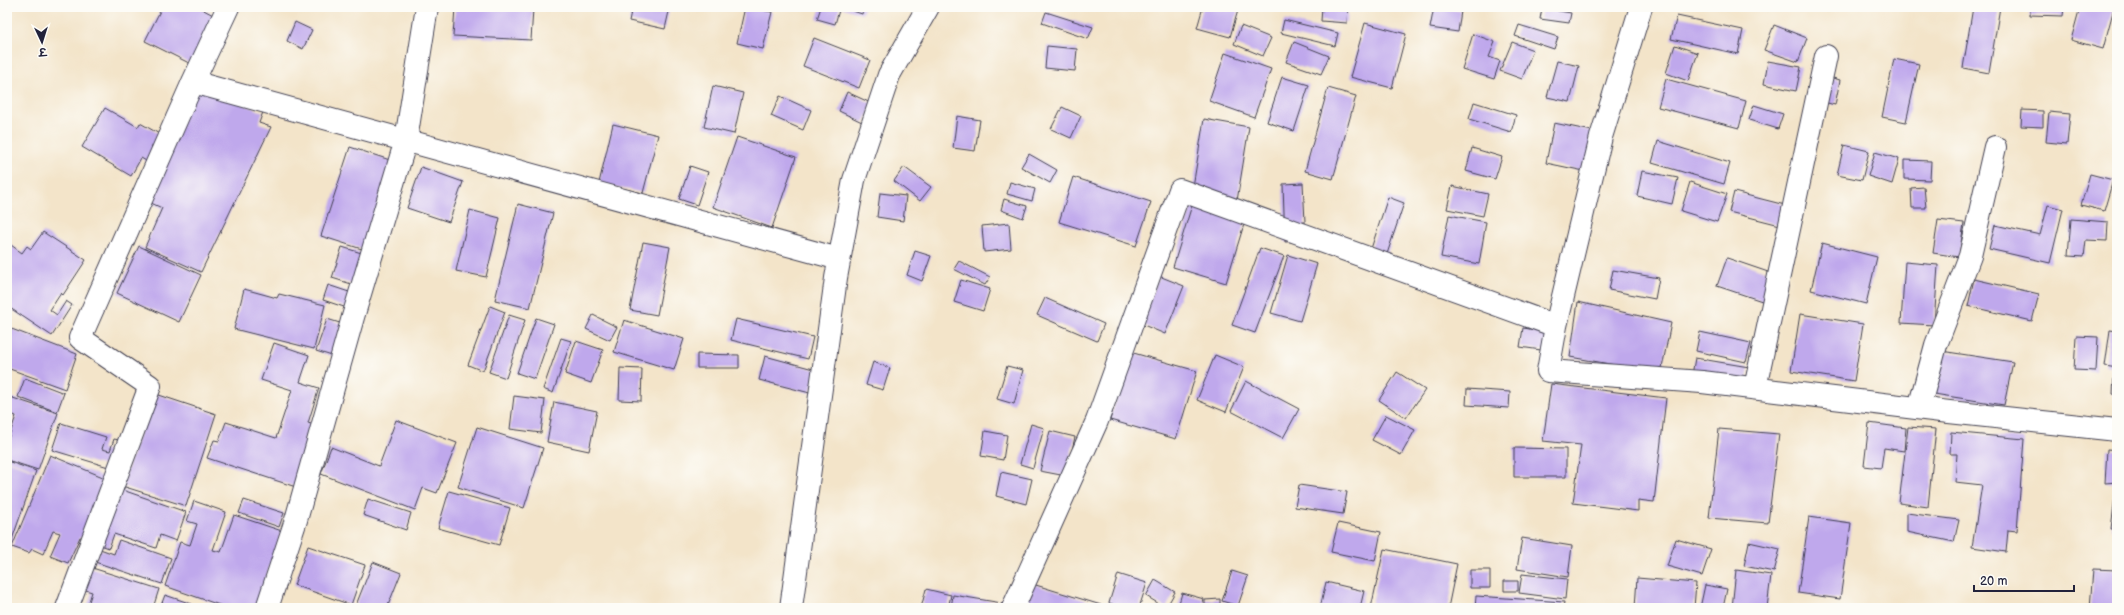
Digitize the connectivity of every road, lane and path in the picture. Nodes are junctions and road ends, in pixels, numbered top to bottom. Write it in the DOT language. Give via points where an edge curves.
graph roads {
  1 [pos="228,7"];
  2 [pos="427,7"];
  3 [pos="928,7"];
  4 [pos="1641,7"];
  5 [pos="1826,56"];
  6 [pos="193,82"];
  7 [pos="406,140"];
  8 [pos="1995,147"];
  9 [pos="839,260"];
  10 [pos="1556,326"];
  11 [pos="1755,388"];
  12 [pos="1949,412"];
  13 [pos="2117,430"];
  14 [pos="67,608"];
  15 [pos="267,608"];
  16 [pos="791,608"];
  17 [pos="1014,608"];
  1 -- 6 [label="street"];
  2 -- 7 [label="street"];
  3 -- 9 [label="street" via="889,75 854,180"];
  4 -- 10 [label="street" via="1601,137"];
  5 -- 11 [label="street"];
  6 -- 7 [label="street"];
  6 -- 14 [label="street" via="80,338 150,386"];
  7 -- 9 [label="street"];
  7 -- 15 [label="street" via="296,520"];
  8 -- 12 [label="street" via="1970,256 1936,345 1919,408"];
  9 -- 16 [label="street"];
  10 -- 11 [label="street" via="1548,371"];
  10 -- 17 [label="street" via="1180,190 1096,421"];
  11 -- 12 [label="street"];
  12 -- 13 [label="street"];
}
